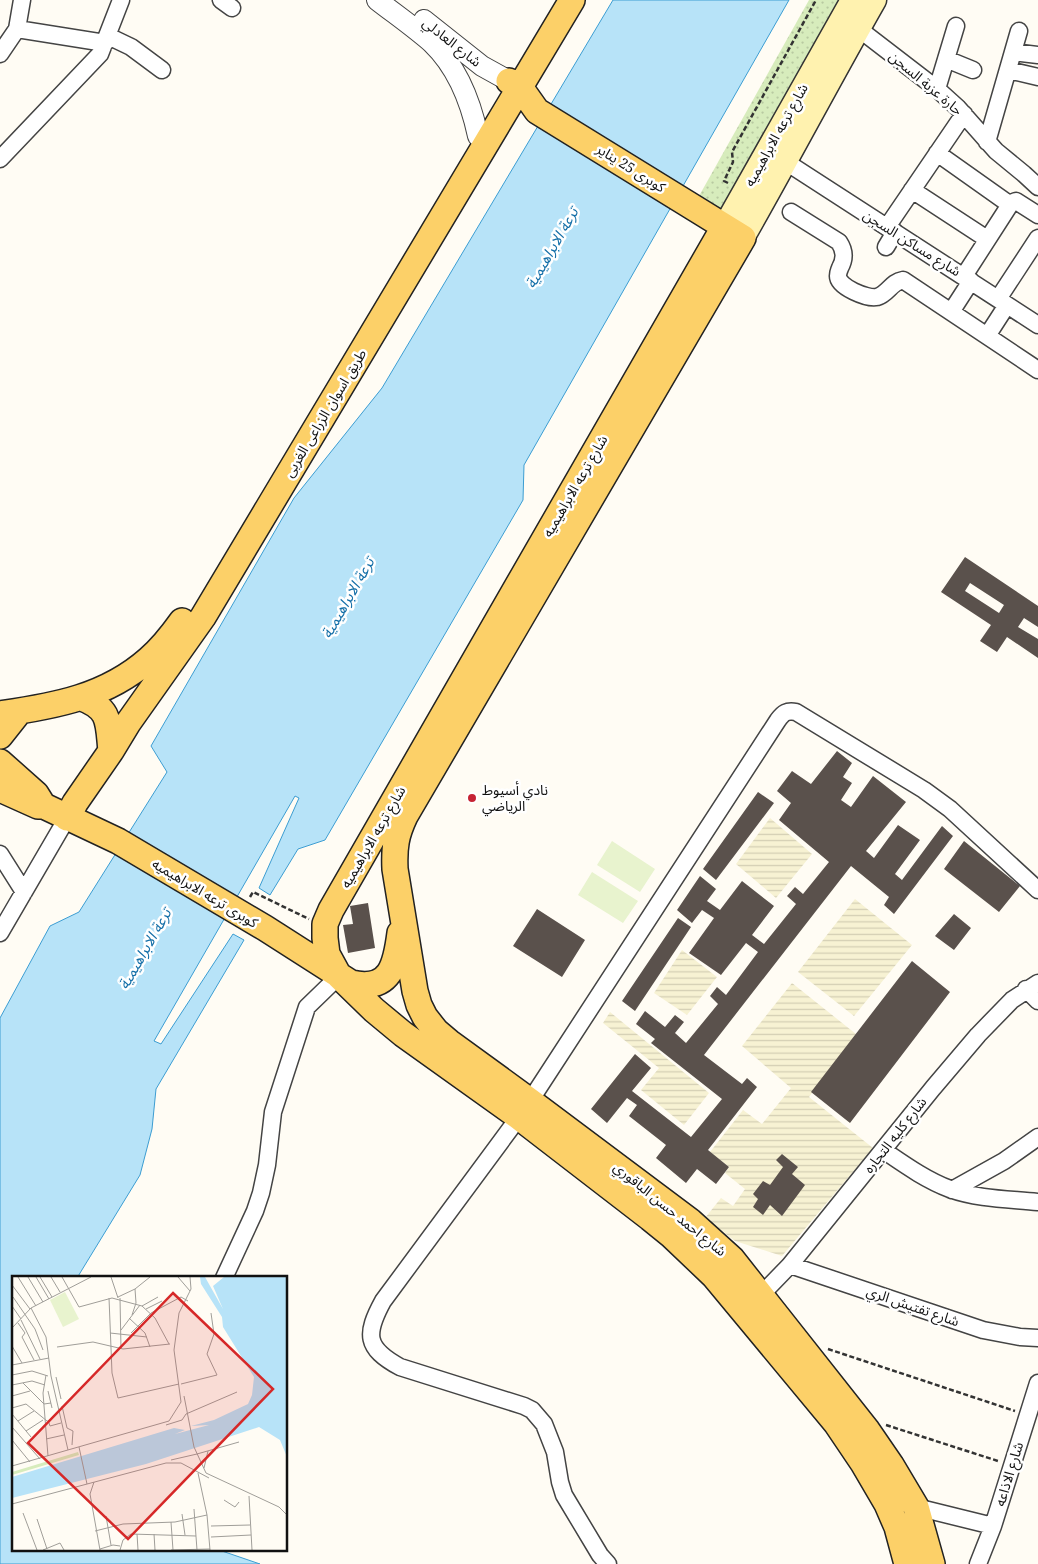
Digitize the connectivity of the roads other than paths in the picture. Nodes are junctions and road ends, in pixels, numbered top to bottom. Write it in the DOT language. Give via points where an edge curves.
graph roads {
  1 [pos="22,0"];
  2 [pos="121,0"];
  3 [pos="377,0"];
  4 [pos="397,0"];
  5 [pos="560,0"];
  6 [pos="572,0"];
  7 [pos="852,0"];
  8 [pos="875,0"];
  9 [pos="956,26"];
  10 [pos="17,29"];
  11 [pos="859,29"];
  12 [pos="1019,31"];
  13 [pos="106,39"];
  14 [pos="1013,52"];
  15 [pos="0,54"];
  16 [pos="1038,55"];
  17 [pos="946,59"];
  18 [pos="162,70"];
  19 [pos="973,70"];
  20 [pos="1008,70"];
  21 [pos="821,74"];
  22 [pos="1038,77"];
  23 [pos="514,84"];
  24 [pos="937,89"];
  25 [pos="505,111"];
  26 [pos="537,111"];
  27 [pos="964,114"];
  28 [pos="478,136"];
  29 [pos="987,142"];
  30 [pos="937,154"];
  31 [pos="0,159"];
  32 [pos="786,162"];
  33 [pos="1038,187"];
  34 [pos="912,190"];
  35 [pos="1009,204"];
  36 [pos="791,212"];
  37 [pos="1038,215"];
  38 [pos="891,230"];
  39 [pos="734,233"];
  40 [pos="1038,238"];
  41 [pos="987,239"];
  42 [pos="886,247"];
  43 [pos="968,278"];
  44 [pos="1003,302"];
  45 [pos="951,312"];
  46 [pos="1036,319"];
  47 [pos="987,336"];
  48 [pos="1038,370"];
  49 [pos="502,630"];
  50 [pos="82,698"];
  51 [pos="9,713"];
  52 [pos="0,736"];
  53 [pos="111,750"];
  54 [pos="0,762"];
  55 [pos="0,789"];
  56 [pos="44,806"];
  57 [pos="67,818"];
  58 [pos="0,854"];
  59 [pos="1038,890"];
  60 [pos="24,892"];
  61 [pos="402,914"];
  62 [pos="0,933"];
  63 [pos="339,976"];
  64 [pos="1032,986"];
  65 [pos="1038,1001"];
  66 [pos="525,1109"];
  67 [pos="1038,1137"];
  68 [pos="883,1150"];
  69 [pos="952,1190"];
  70 [pos="1038,1202"];
  71 [pos="732,1259"];
  72 [pos="790,1265"];
  73 [pos="225,1276"];
  74 [pos="714,1276"];
  75 [pos="761,1295"];
  76 [pos="1038,1338"];
  77 [pos="1036,1393"];
  78 [pos="916,1507"];
  79 [pos="993,1526"];
  80 [pos="608,1564"];
  81 [pos="907,1564"];
  82 [pos="932,1564"];
  83 [pos="978,1564"];
  1 -- 10 [label="street"];
  2 -- 13 [label="street"];
  3 -- 28 [label="street, شارع العادلي" via="433,44 446,60 464,90"];
  4 -- 23 [label="street, شارع العادلي" via="482,66"];
  5 -- 23 [label="main road, طريق اسوان الزراعى الغربى"];
  6 -- 23 [label="main road, طريق اسوان الزراعى الغربى"];
  7 -- 21 [label="main road, شارع ترعه الابراهيميه"];
  8 -- 11 [label="main road, شارع ترعه الابراهيميه"];
  9 -- 17 [label="street"];
  10 -- 13 [label="street"];
  10 -- 15 [label="street"];
  11 -- 21 [label="main road, شارع ترعه الابراهيميه"];
  11 -- 24 [label="street, حارة عزبة السجن"];
  12 -- 14 [label="street"];
  13 -- 18 [label="street" via="131,46"];
  13 -- 31 [label="street" via="91,65"];
  14 -- 16 [label="street"];
  14 -- 20 [label="street"];
  17 -- 19 [label="street"];
  17 -- 24 [label="street"];
  20 -- 22 [label="street"];
  20 -- 29 [label="street"];
  21 -- 32 [label="main road, شارع ترعه الابراهيميه"];
  21 -- 39 [label="main road, شارع ترعه الابراهيميه"];
  23 -- 25 [label="main road, طريق اسوان الزراعى الغربى"];
  23 -- 26 [label="main road, كوبرى 25 يناير"];
  23 -- 28 [label="main road, طريق اسوان الزراعى الغربى"];
  24 -- 27 [label="street, حارة عزبة السجن"];
  25 -- 26 [label="main road, كوبرى 25 يناير"];
  25 -- 53 [label="main road, طريق اسوان الزراعى الغربى" via="203,617"];
  26 -- 39 [label="main road, كوبرى 25 يناير"];
  27 -- 29 [label="street, حارة عزبة السجن"];
  27 -- 30 [label="street"];
  28 -- 50 [label="main road, طريق اسوان الزراعى الغربى" via="190,612 148,660 109,687"];
  29 -- 33 [label="street, حارة عزبة السجن"];
  30 -- 34 [label="street"];
  30 -- 35 [label="street"];
  32 -- 38 [label="street, شارع مساكن السجن"];
  32 -- 39 [label="main road, شارع ترعه الابراهيميه"];
  34 -- 38 [label="street"];
  34 -- 41 [label="street"];
  35 -- 37 [label="street" via="1016,201"];
  35 -- 41 [label="street"];
  36 -- 45 [label="street" via="839,242 844,258 838,279 857,293 876,297 902,280"];
  38 -- 42 [label="street"];
  38 -- 43 [label="street, شارع مساكن السجن"];
  39 -- 49 [label="main road, شارع ترعه الابراهيميه"];
  40 -- 44 [label="street"];
  41 -- 43 [label="street"];
  43 -- 44 [label="street, شارع مساكن السجن"];
  43 -- 45 [label="street"];
  44 -- 46 [label="street, شارع مساكن السجن"];
  44 -- 47 [label="street"];
  45 -- 47 [label="street"];
  47 -- 48 [label="street"];
  49 -- 61 [label="main road, شارع ترعه الابراهيميه" via="397,833 395,868"];
  49 -- 63 [label="main road, شارع ترعه الابراهيميه" via="331,910 325,926 325,938 327,954"];
  50 -- 51 [label="main road, طريق اسوان الزراعى الغربى"];
  50 -- 53 [label="main road" via="96,703 105,714"];
  51 -- 52 [label="main road"];
  53 -- 57 [label="main road, طريق اسوان الزراعى الغربى"];
  54 -- 56 [label="main road" via="36,794"];
  55 -- 56 [label="main road"];
  56 -- 57 [label="main road, كوبرى ترعه الابراهيميه"];
  57 -- 60 [label="street"];
  57 -- 63 [label="main road, كوبرى ترعه الابراهيميه" via="118,841"];
  58 -- 60 [label="street"];
  59 -- 66 [label="street" via="950,809 924,790 796,712 786,712"];
  60 -- 62 [label="street"];
  61 -- 63 [label="main road" via="396,958 385,978 364,986"];
  61 -- 66 [label="main road, شارع احمد حسن الباقوري" via="415,991 425,1017 436,1031"];
  63 -- 66 [label="main road, شارع احمد حسن الباقوري" via="403,1034"];
  63 -- 73 [label="street" via="307,1007 273,1112 267,1164 255,1211"];
  64 -- 65 [label="street"];
  64 -- 68 [label="street, شارع كليه التجاره" via="978,1035"];
  66 -- 71 [label="main road, شارع احمد حسن الباقوري" via="690,1222"];
  66 -- 74 [label="main road, شارع احمد حسن الباقوري" via="685,1247"];
  66 -- 80 [label="street" via="383,1301 370,1333 374,1347 385,1359 400,1367 524,1406 539,1416 555,1452 564,1494"];
  67 -- 69 [label="street" via="1004,1161"];
  68 -- 69 [label="street"];
  68 -- 72 [label="street, شارع كليه التجاره"];
  69 -- 70 [label="street" via="981,1197"];
  71 -- 74 [label="main road"];
  71 -- 75 [label="main road, شارع احمد حسن الباقوري"];
  72 -- 75 [label="street, شارع كليه التجاره"];
  72 -- 76 [label="street, شارع تفتيش الري" via="983,1330"];
  74 -- 81 [label="main road, شارع احمد حسن الباقوري" via="836,1423 887,1504"];
  75 -- 78 [label="main road, شارع احمد حسن الباقوري" via="867,1430"];
  77 -- 79 [label="street, شارع الاذاعه"];
  78 -- 79 [label="street"];
  78 -- 82 [label="main road, شارع احمد حسن الباقوري"];
  79 -- 83 [label="street, شارع الاذاعه"];
}
